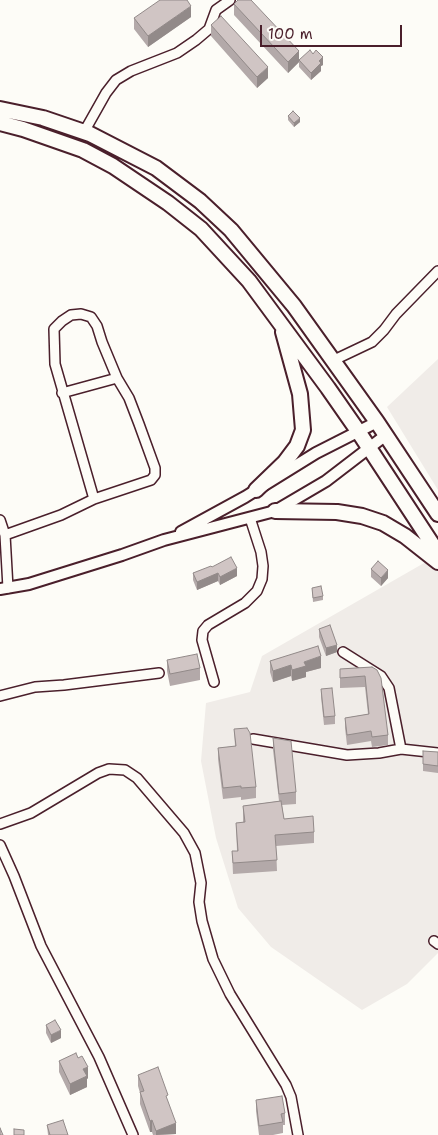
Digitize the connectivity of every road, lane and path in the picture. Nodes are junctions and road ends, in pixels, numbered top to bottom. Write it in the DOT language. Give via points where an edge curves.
graph roads {
  1 [pos="218,0"];
  2 [pos="230,0"];
  3 [pos="216,10"];
  4 [pos="0,109"];
  5 [pos="0,123"];
  6 [pos="84,132"];
  7 [pos="438,271"];
  8 [pos="281,324"];
  9 [pos="332,361"];
  10 [pos="117,378"];
  11 [pos="62,393"];
  12 [pos="377,422"];
  13 [pos="358,431"];
  14 [pos="386,435"];
  15 [pos="369,447"];
  16 [pos="256,490"];
  17 [pos="94,499"];
  18 [pos="275,511"];
  19 [pos="438,514"];
  20 [pos="250,518"];
  21 [pos="0,520"];
  22 [pos="5,535"];
  23 [pos="164,540"];
  24 [pos="438,553"];
  25 [pos="438,562"];
  26 [pos="4,588"];
  27 [pos="342,652"];
  28 [pos="159,673"];
  29 [pos="214,682"];
  30 [pos="0,696"];
  31 [pos="253,739"];
  32 [pos="401,750"];
  33 [pos="438,753"];
  34 [pos="0,824"];
  35 [pos="0,845"];
  36 [pos="133,1135"];
  37 [pos="298,1135"];
  1 -- 3 [label="street"];
  2 -- 3 [label="street"];
  3 -- 6 [label="street" via="209,28 196,40 116,80"];
  4 -- 6 [label="highway" via="43,118"];
  5 -- 8 [label="highway" via="83,150 168,203 225,253"];
  6 -- 9 [label="highway" via="156,168 200,201 256,259"];
  7 -- 9 [label="street" via="372,342"];
  8 -- 13 [label="highway"];
  8 -- 16 [label="highway" via="300,394 303,430 297,446 285,462"];
  9 -- 12 [label="highway"];
  10 -- 11 [label="street"];
  10 -- 11 [label="street" via="91,317 71,315 54,329 55,364"];
  10 -- 17 [label="street" via="140,424 155,475 151,480"];
  11 -- 17 [label="street"];
  12 -- 13 [label="street"];
  12 -- 14 [label="highway"];
  13 -- 15 [label="highway"];
  13 -- 16 [label="street"];
  14 -- 15 [label="street"];
  14 -- 19 [label="highway"];
  15 -- 18 [label="street" via="326,481"];
  15 -- 24 [label="highway"];
  16 -- 23 [label="street"];
  17 -- 22 [label="street"];
  18 -- 20 [label="street"];
  18 -- 25 [label="highway" via="309,510 362,516 383,523 405,536"];
  20 -- 23 [label="street"];
  20 -- 29 [label="street" via="261,552 262,580 257,591 245,603 203,631 202,640"];
  21 -- 22 [label="street"];
  22 -- 26 [label="street"];
  23 -- 26 [label="street" via="55,576"];
  27 -- 32 [label="street" via="381,676 389,688"];
  28 -- 30 [label="street" via="35,687"];
  31 -- 32 [label="street" via="347,755"];
  32 -- 33 [label="street"];
  34 -- 37 [label="street" via="31,813 98,772 125,770 137,778 184,833 194,853 201,883 202,921 214,959 230,994 286,1085"];
  35 -- 36 [label="street" via="41,946 99,1057"];
}
